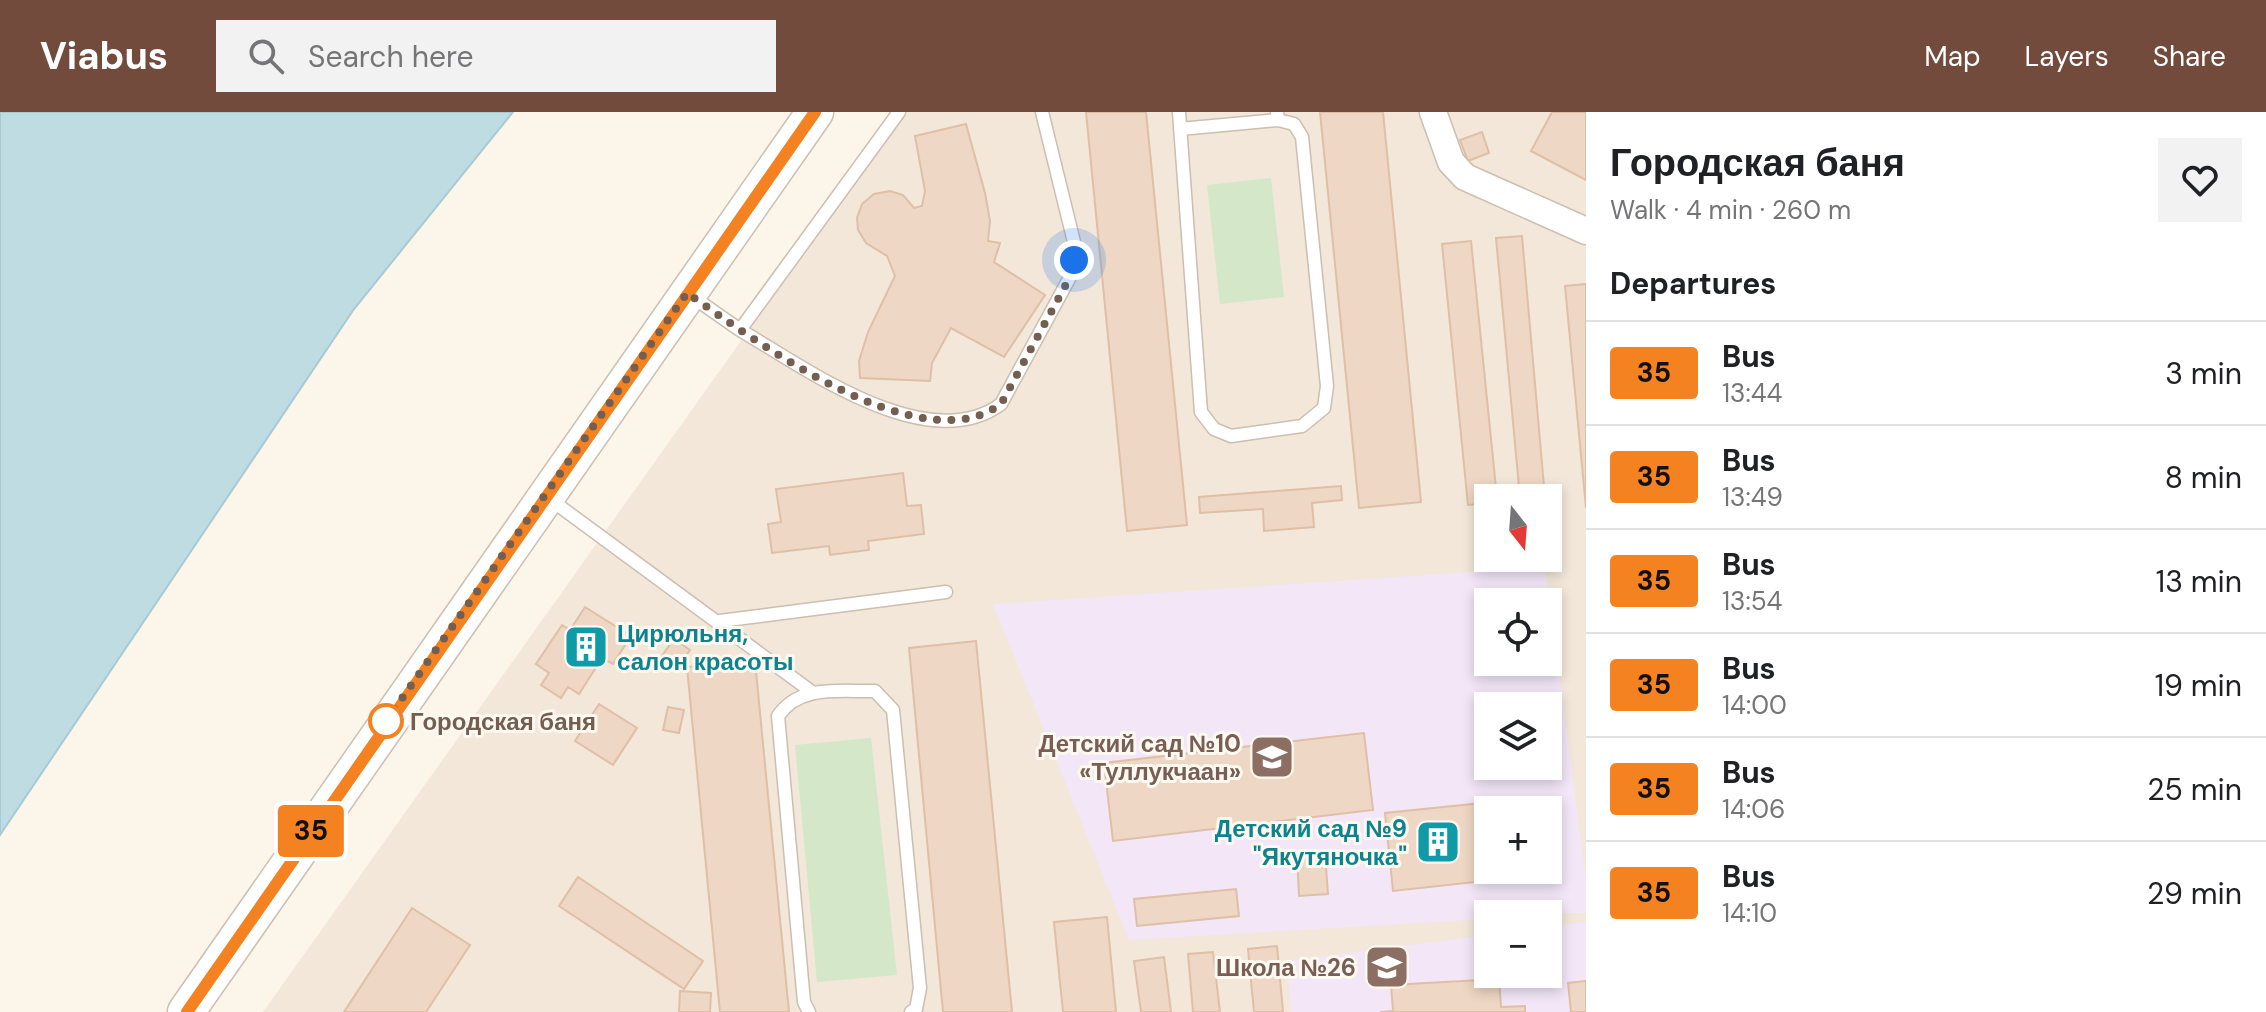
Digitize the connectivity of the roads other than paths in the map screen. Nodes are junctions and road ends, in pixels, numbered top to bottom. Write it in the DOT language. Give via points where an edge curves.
graph roads {
  1 [pos="815,112"];
  2 [pos="899,112"];
  3 [pos="1042,112"];
  4 [pos="1179,112"];
  5 [pos="1433,112"];
  6 [pos="1277,116"];
  7 [pos="1180,129"];
  8 [pos="1586,231"];
  9 [pos="687,293"];
  10 [pos="740,330"];
  11 [pos="545,495"];
  12 [pos="946,592"];
  13 [pos="720,621"];
  14 [pos="812,692"];
  15 [pos="186,1012"];
  16 [pos="809,1012"];
  17 [pos="911,1012"];
  1 -- 9 [label="main road"];
  2 -- 10 [label="lane"];
  3 -- 10 [label="lane" via="1074,260 1069,279 1001,404 987,415 967,422 888,412"];
  4 -- 7 [label="lane"];
  5 -- 8 [label="street" via="1451,162 1465,177"];
  6 -- 7 [label="lane"];
  6 -- 7 [label="lane" via="1294,124 1302,137 1327,386 1324,408 1302,426 1231,436 1214,429 1201,412"];
  9 -- 10 [label="lane"];
  9 -- 11 [label="main road"];
  11 -- 13 [label="lane"];
  11 -- 15 [label="main road"];
  12 -- 13 [label="lane"];
  13 -- 14 [label="lane"];
  14 -- 16 [label="lane" via="788,701 778,716"];
  14 -- 17 [label="lane" via="875,691 893,710 920,988"];
}
